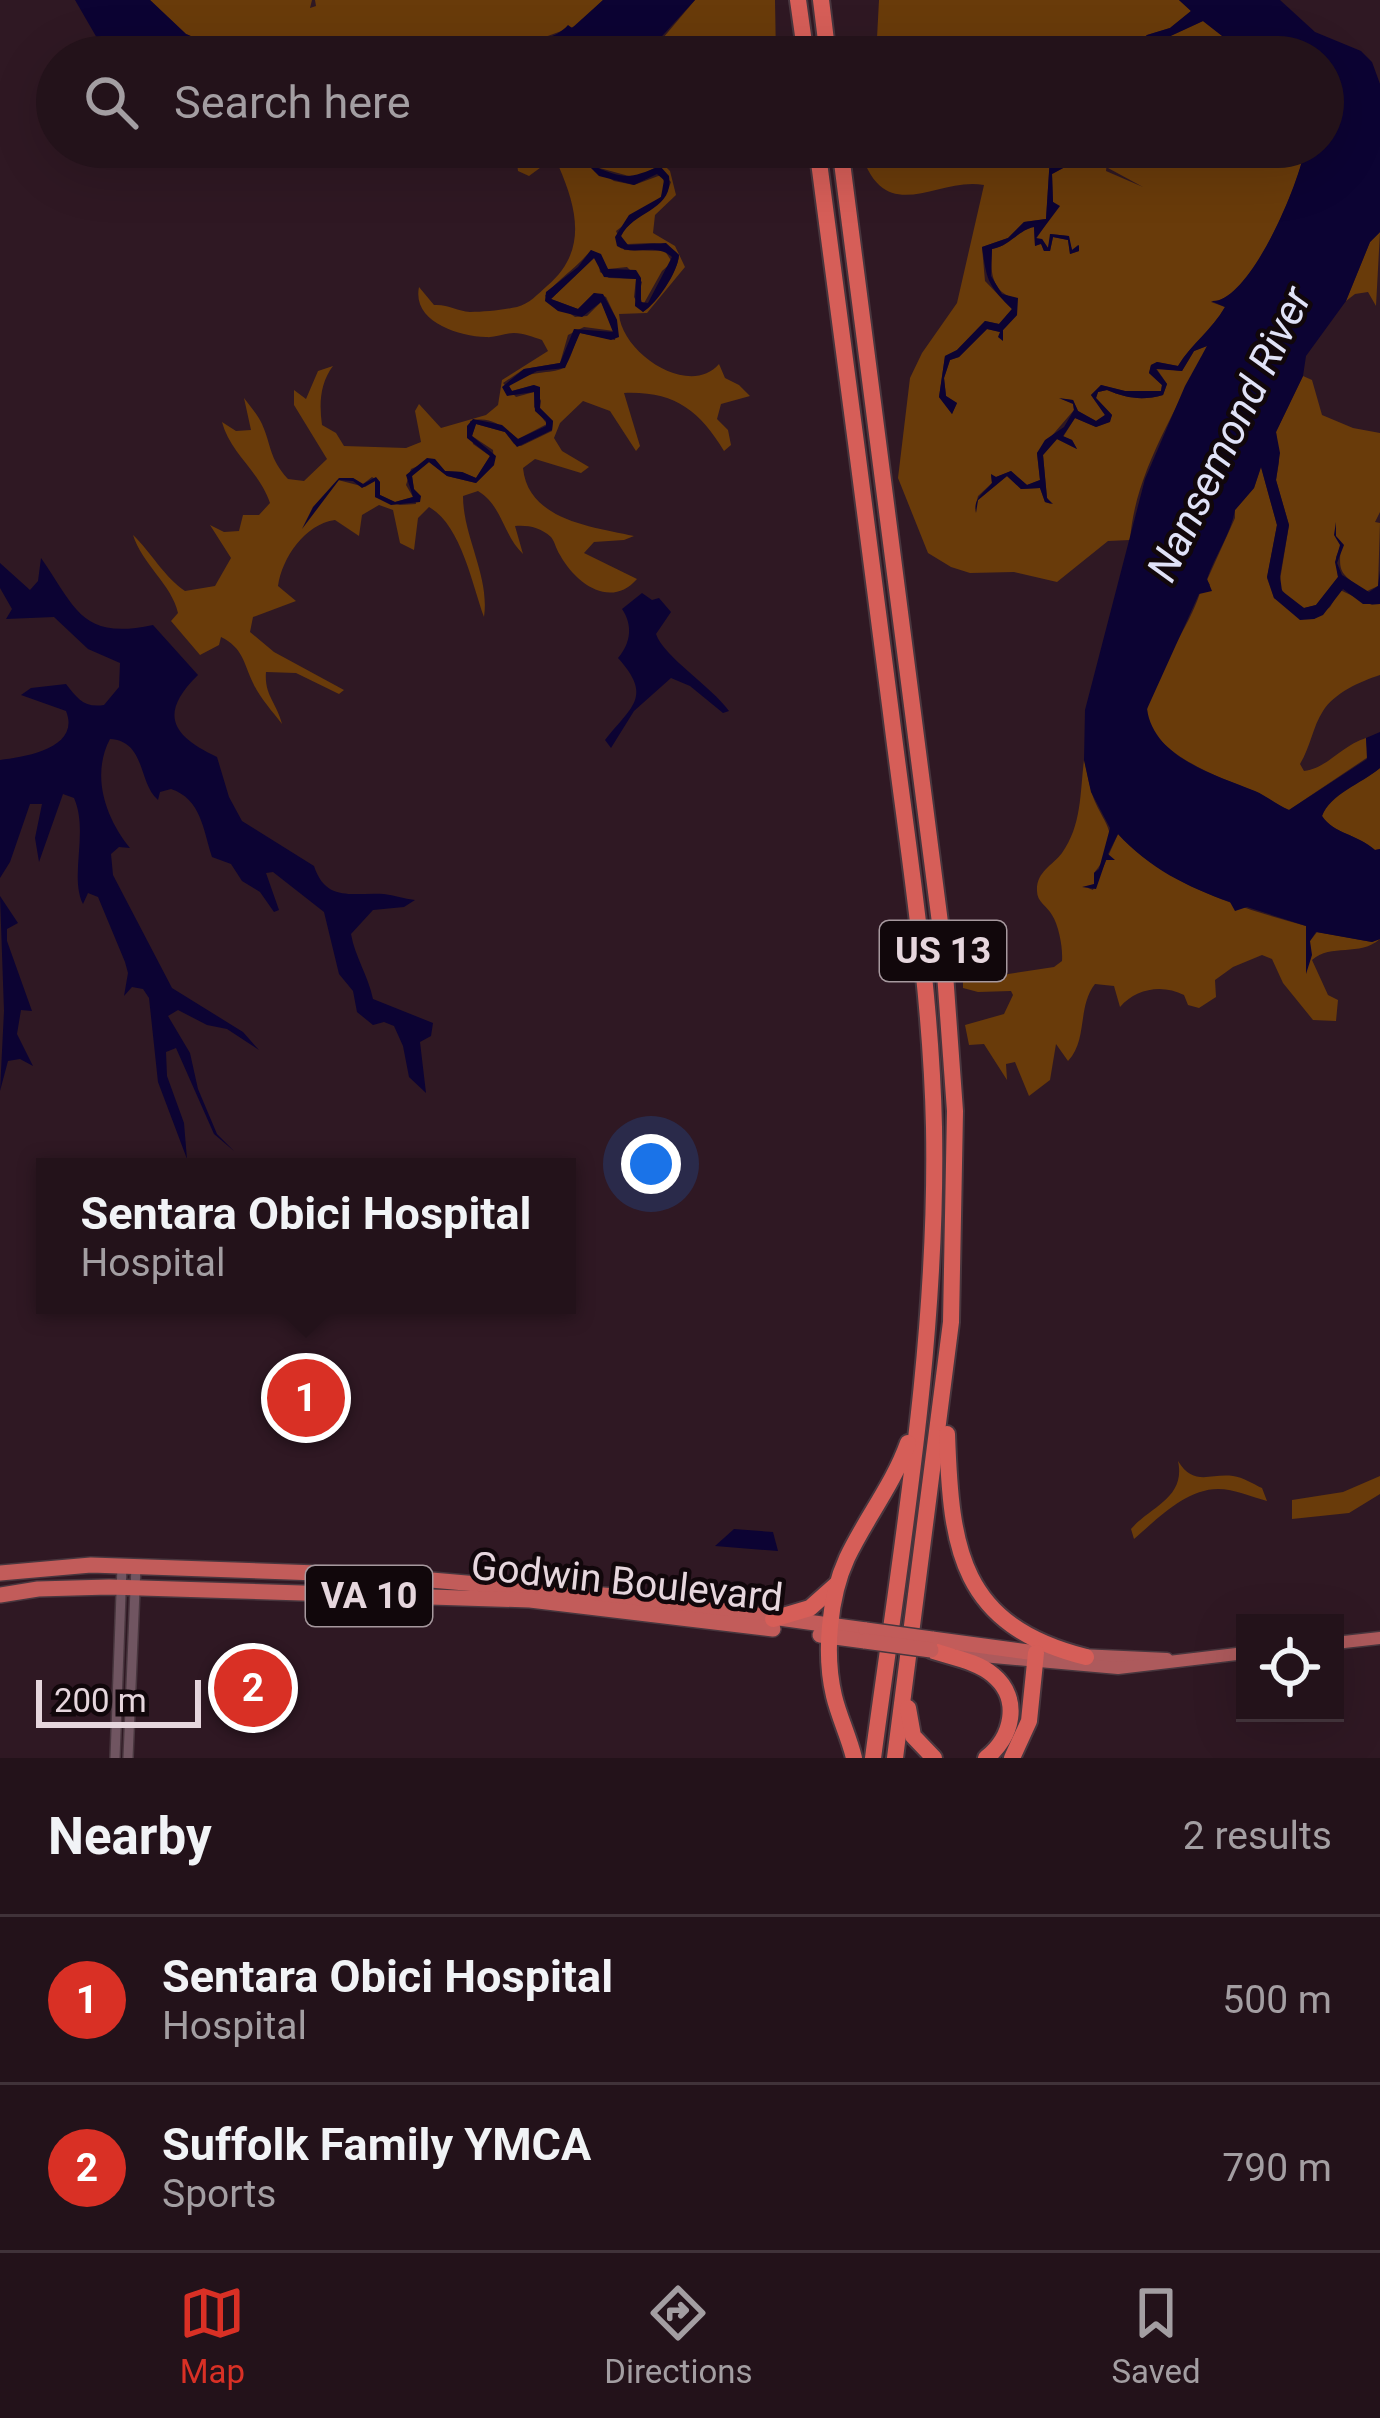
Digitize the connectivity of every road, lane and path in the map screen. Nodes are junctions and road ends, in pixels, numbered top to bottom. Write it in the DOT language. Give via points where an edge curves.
graph roads {
  1 [pos="798,0"];
  2 [pos="821,0"];
  3 [pos="803,36"];
  4 [pos="825,36"];
  5 [pos="821,168"];
  6 [pos="843,168"];
  7 [pos="951,1322"];
  8 [pos="925,1378"];
  9 [pos="129,1566"];
  10 [pos="0,1573"];
  11 [pos="838,1584"];
  12 [pos="128,1588"];
  13 [pos="0,1595"];
  14 [pos="772,1619"];
  15 [pos="831,1631"];
  16 [pos="1380,1638"];
  17 [pos="1344,1642"];
  18 [pos="931,1645"];
  19 [pos="1236,1654"];
  20 [pos="1086,1657"];
  21 [pos="1036,1658"];
  22 [pos="1174,1660"];
  23 [pos="908,1664"];
  24 [pos="116,1758"];
  25 [pos="128,1758"];
  26 [pos="854,1758"];
  27 [pos="873,1758"];
  28 [pos="895,1758"];
  29 [pos="934,1758"];
  30 [pos="986,1758"];
  31 [pos="1012,1758"];
  1 -- 3 [label="highway"];
  2 -- 4 [label="highway"];
  5 -- 8 [label="highway, US 13" via="929,1032 934,1184"];
  6 -- 7 [label="highway, US 13" via="948,996 956,1152"];
  7 -- 20 [label="highway" via="948,1468 968,1575 1016,1630"];
  7 -- 23 [label="highway, US 13"];
  8 -- 11 [label="highway" via="900,1467"];
  8 -- 27 [label="highway, US 13"];
  9 -- 10 [label="highway, Godwin Boulevard / VA 10"];
  9 -- 12 [label="street"];
  9 -- 14 [label="highway, Godwin Boulevard / VA 10" via="456,1581"];
  11 -- 14 [label="highway" via="810,1608"];
  11 -- 15 [label="highway"];
  12 -- 13 [label="highway, Godwin Boulevard / VA 10"];
  12 -- 15 [label="highway, Godwin Boulevard / VA 10" via="530,1600"];
  12 -- 24 [label="street"];
  12 -- 25 [label="street"];
  14 -- 15 [label="highway, Godwin Boulevard / VA 10"];
  15 -- 18 [label="highway, Godwin Boulevard / VA 10, bridge"];
  15 -- 26 [label="highway" via="832,1688"];
  16 -- 17 [label="main road"];
  18 -- 21 [label="highway, Godwin Boulevard / VA 10"];
  18 -- 30 [label="highway" via="1004,1688 1009,1728"];
  19 -- 22 [label="main road, Godwin Boulevard / VA 10"];
  20 -- 21 [label="main road, Godwin Boulevard / VA 10"];
  20 -- 22 [label="main road, Godwin Boulevard / VA 10"];
  21 -- 22 [label="main road, Godwin Boulevard / VA 10" via="1118,1668"];
  21 -- 31 [label="highway" via="1027,1732"];
  23 -- 28 [label="highway, US 13"];
  23 -- 29 [label="highway" via="911,1729"];
}
